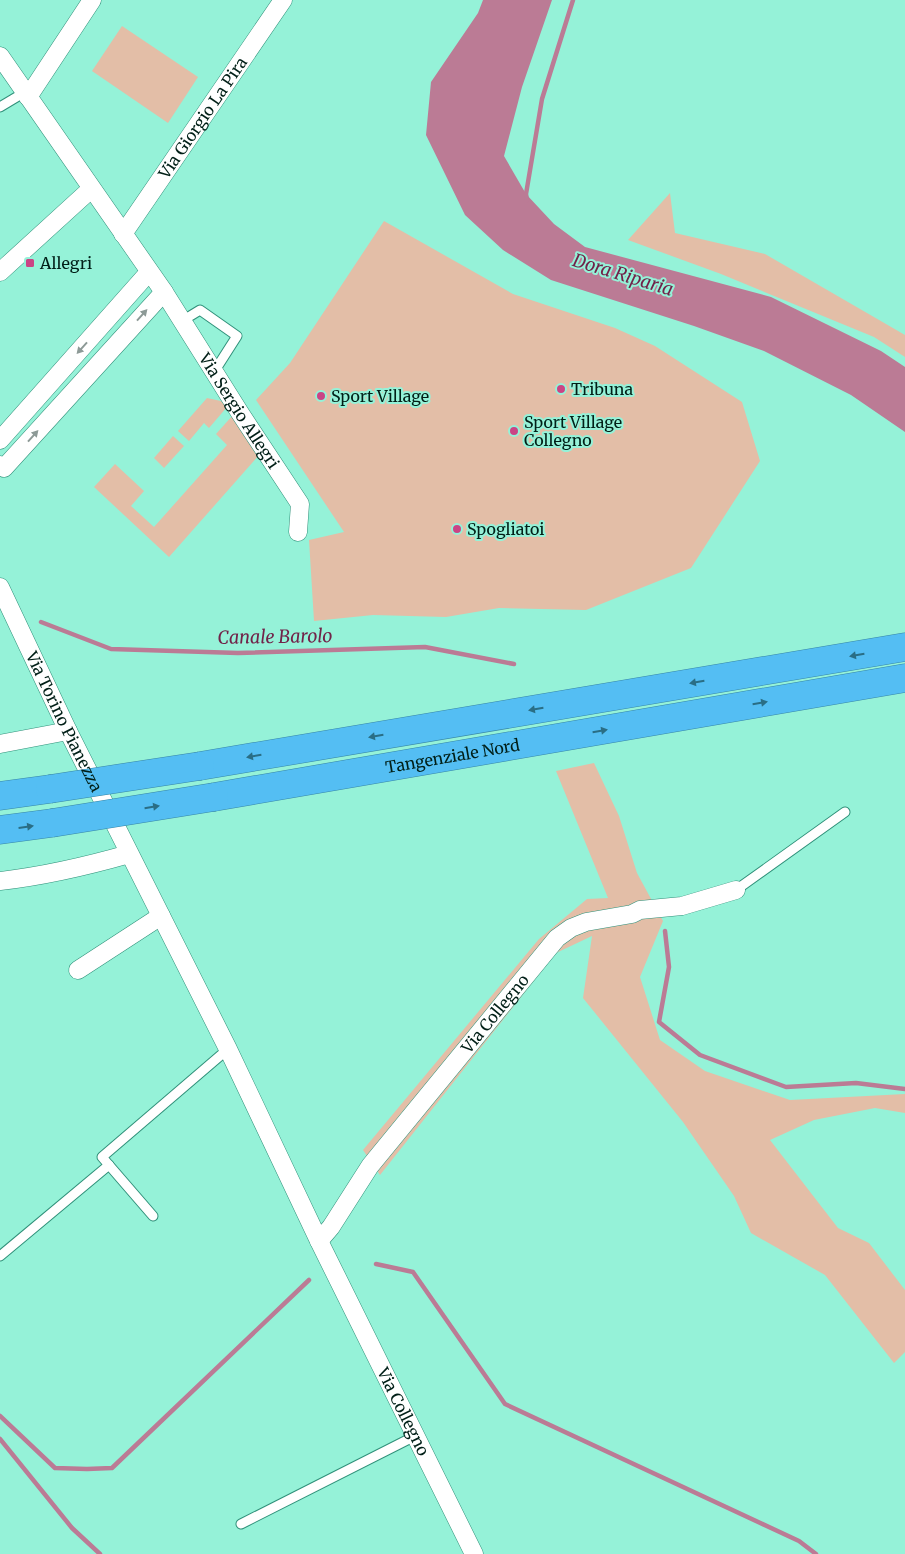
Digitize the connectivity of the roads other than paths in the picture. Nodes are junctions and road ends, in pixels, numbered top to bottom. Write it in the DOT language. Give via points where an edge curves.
graph roads {
  1 [pos="92,0"];
  2 [pos="283,0"];
  3 [pos="1,61"];
  4 [pos="26,94"];
  5 [pos="0,107"];
  6 [pos="91,190"];
  7 [pos="122,234"];
  8 [pos="0,272"];
  9 [pos="149,272"];
  10 [pos="164,292"];
  11 [pos="182,321"];
  12 [pos="214,372"];
  13 [pos="0,440"];
  14 [pos="0,465"];
  15 [pos="298,532"];
  16 [pos="0,587"];
  17 [pos="905,647"];
  18 [pos="905,678"];
  19 [pos="68,731"];
  20 [pos="0,744"];
  21 [pos="0,796"];
  22 [pos="845,812"];
  23 [pos="0,830"];
  24 [pos="129,854"];
  25 [pos="0,881"];
  26 [pos="736,890"];
  27 [pos="161,916"];
  28 [pos="78,970"];
  29 [pos="228,1050"];
  30 [pos="109,1165"];
  31 [pos="153,1216"];
  32 [pos="319,1241"];
  33 [pos="0,1256"];
  34 [pos="415,1436"];
  35 [pos="242,1524"];
  36 [pos="474,1554"];
  1 -- 4 [label="street"];
  2 -- 7 [label="street, Via Giorgio La Pira"];
  3 -- 4 [label="street, Via Sergio Allegri"];
  4 -- 5 [label="lane"];
  4 -- 6 [label="street, Via Sergio Allegri"];
  6 -- 7 [label="street, Via Sergio Allegri"];
  6 -- 8 [label="street"];
  7 -- 9 [label="street, Via Sergio Allegri"];
  9 -- 10 [label="street, Via Sergio Allegri"];
  9 -- 13 [label="street, one-way"];
  10 -- 11 [label="street, Via Sergio Allegri"];
  14 -- 10 [label="street, one-way" via="4,468"];
  11 -- 12 [label="street, Via Sergio Allegri"];
  11 -- 12 [label="lane" via="200,310 237,336"];
  12 -- 15 [label="street, Via Sergio Allegri" via="300,504"];
  16 -- 19 [label="street, Via Torino Pianezza"];
  17 -- 21 [label="highway, Tangenziale Nord, one-way, bridge" via="200,766"];
  23 -- 18 [label="highway, Tangenziale Nord, one-way, bridge" via="214,797"];
  19 -- 20 [label="street"];
  19 -- 24 [label="street, Via Torino Pianezza"];
  22 -- 26 [label="lane"];
  24 -- 25 [label="street" via="44,875"];
  24 -- 27 [label="street, Via Collegno"];
  26 -- 32 [label="street, Via Collegno" via="682,906 640,910 586,922 557,938 370,1166"];
  27 -- 28 [label="street"];
  27 -- 29 [label="street, Via Collegno"];
  29 -- 30 [label="lane" via="102,1156"];
  29 -- 32 [label="street, Via Collegno"];
  30 -- 31 [label="lane"];
  30 -- 33 [label="lane"];
  32 -- 34 [label="street, Via Collegno"];
  34 -- 35 [label="lane"];
  34 -- 36 [label="street, Via Collegno"];
}
